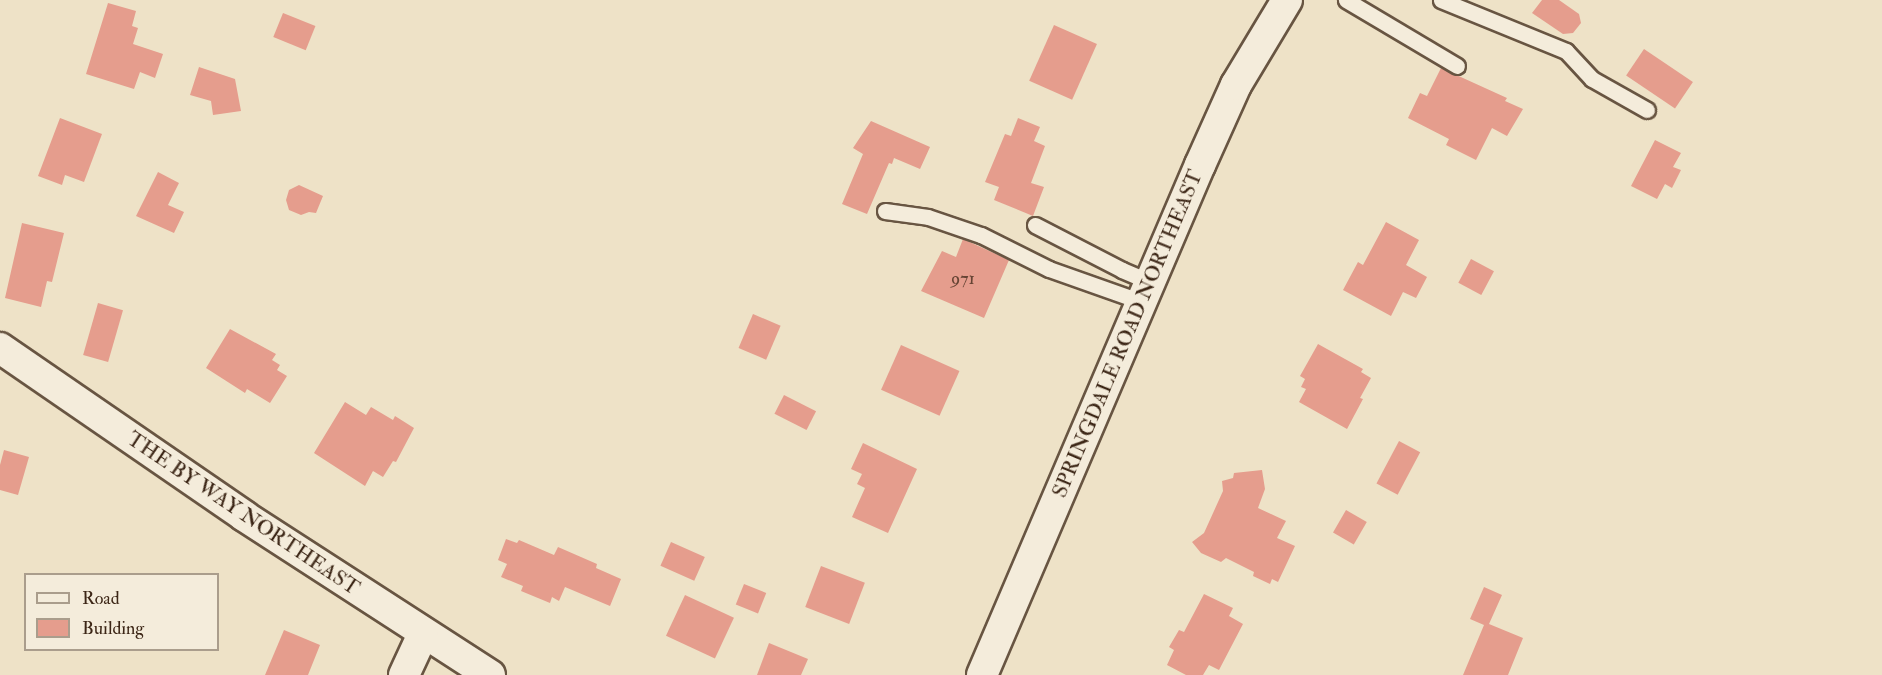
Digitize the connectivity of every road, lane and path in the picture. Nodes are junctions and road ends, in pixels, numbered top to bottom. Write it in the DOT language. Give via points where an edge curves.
graph roads {
  1 [pos="1287,0"];
  2 [pos="1346,0"];
  3 [pos="1441,0"];
  4 [pos="1457,66"];
  5 [pos="1647,110"];
  6 [pos="885,211"];
  7 [pos="1035,225"];
  8 [pos="1146,292"];
  9 [pos="0,348"];
  10 [pos="423,634"];
  11 [pos="404,675"];
  12 [pos="490,675"];
  13 [pos="982,675"];
  1 -- 8 [label="street, SPRINGDALE ROAD NORTHEAST" via="1236,85"];
  2 -- 4 [label="lane"];
  3 -- 5 [label="lane" via="1566,51 1592,79"];
  6 -- 8 [label="lane" via="928,217 981,235 1049,269"];
  7 -- 8 [label="lane"];
  8 -- 13 [label="street, SPRINGDALE ROAD NORTHEAST"];
  9 -- 10 [label="street, THE BY WAY NORTHEAST" via="142,448"];
  10 -- 11 [label="street"];
  10 -- 12 [label="street, THE BY WAY NORTHEAST"];
}
